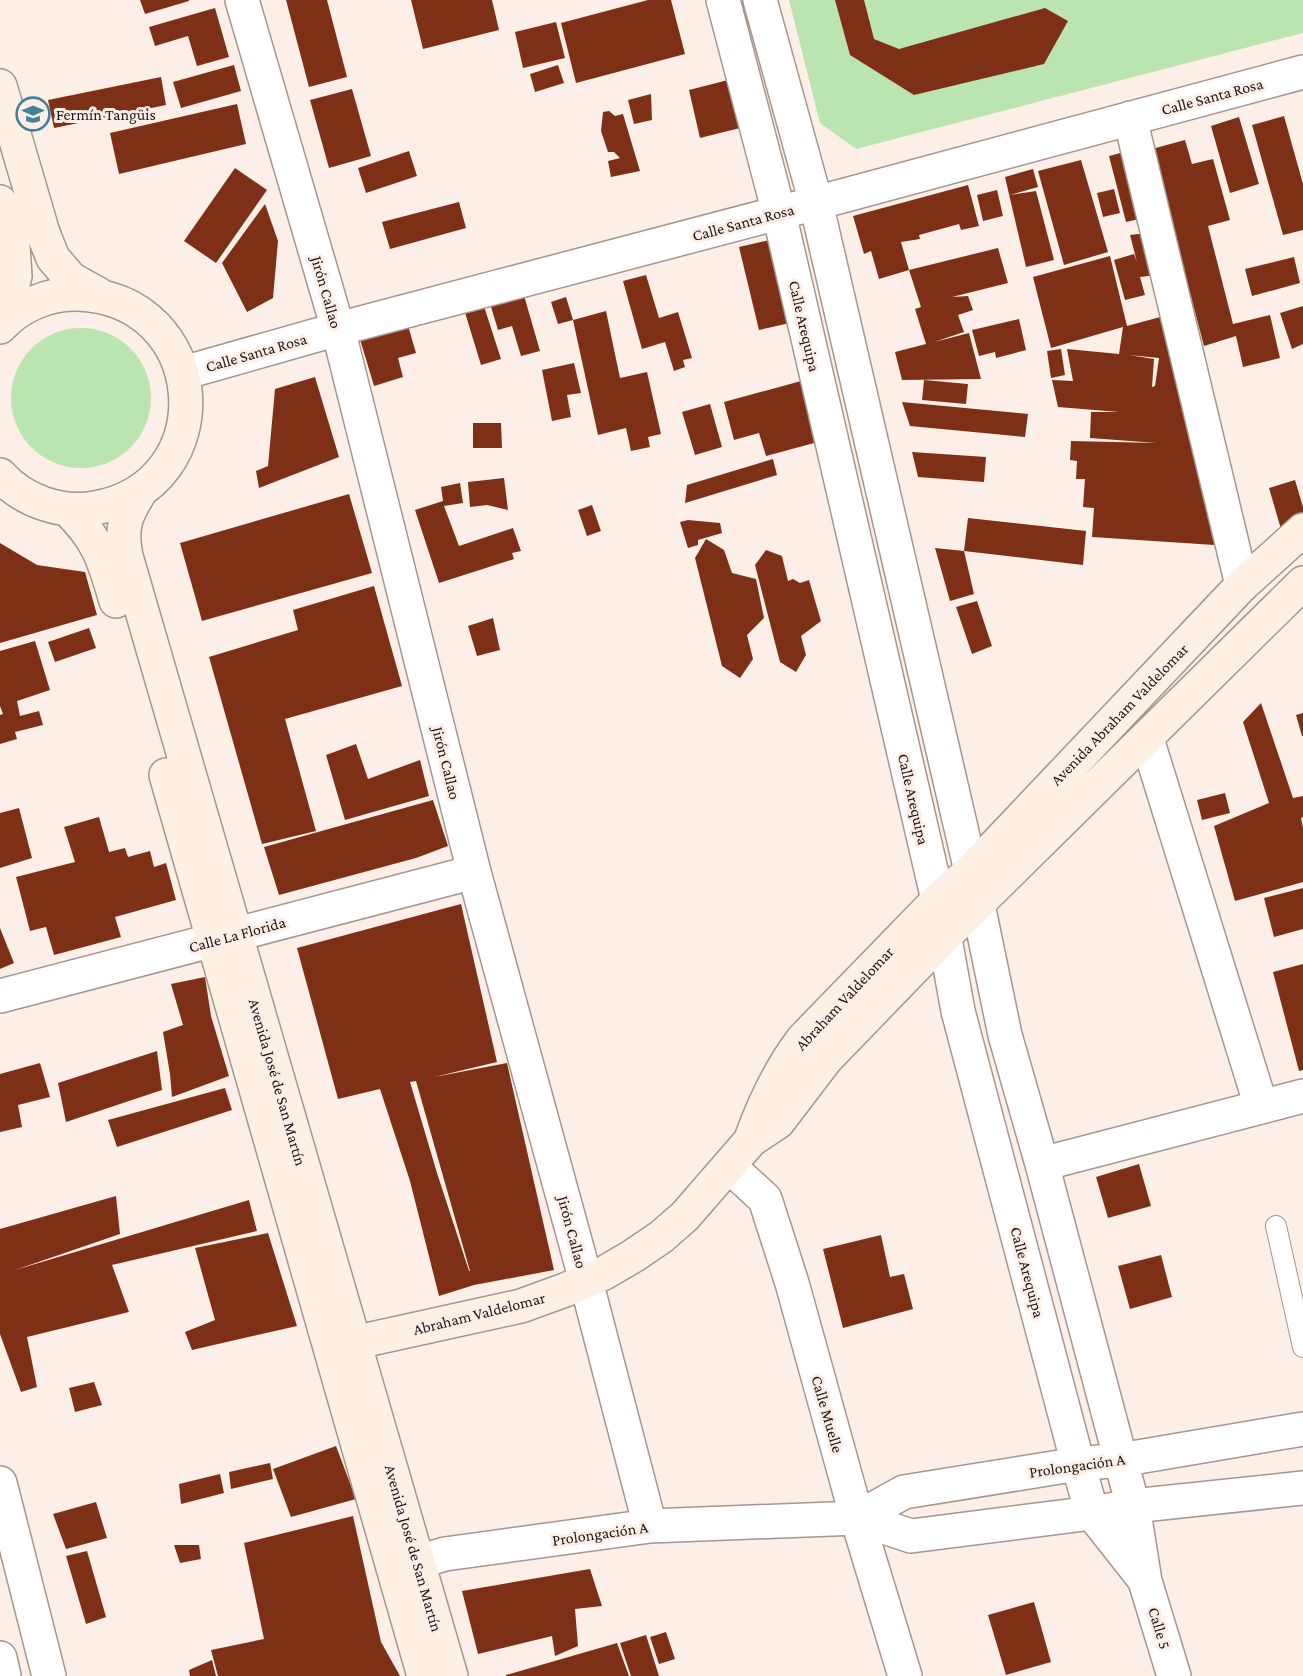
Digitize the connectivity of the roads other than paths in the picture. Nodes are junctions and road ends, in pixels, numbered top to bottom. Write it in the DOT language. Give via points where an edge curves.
graph roads {
  1 [pos="242,0"];
  2 [pos="723,0"];
  3 [pos="760,0"];
  4 [pos="1303,72"];
  5 [pos="0,86"];
  6 [pos="1130,118"];
  7 [pos="0,202"];
  8 [pos="816,203"];
  9 [pos="779,213"];
  10 [pos="98,294"];
  11 [pos="1,325"];
  12 [pos="338,329"];
  13 [pos="183,373"];
  14 [pos="0,475"];
  15 [pos="142,489"];
  16 [pos="67,509"];
  17 [pos="1303,530"];
  18 [pos="1303,583"];
  19 [pos="1242,585"];
  20 [pos="1147,739"];
  21 [pos="970,871"];
  22 [pos="474,872"];
  23 [pos="938,900"];
  24 [pos="978,905"];
  25 [pos="225,937"];
  26 [pos="944,938"];
  27 [pos="0,996"];
  28 [pos="1303,1096"];
  29 [pos="1261,1106"];
  30 [pos="751,1140"];
  31 [pos="1042,1164"];
  32 [pos="729,1166"];
  33 [pos="1276,1226"];
  34 [pos="586,1281"];
  35 [pos="342,1346"];
  36 [pos="1303,1347"];
  37 [pos="1303,1429"];
  38 [pos="1120,1460"];
  39 [pos="1078,1464"];
  40 [pos="0,1483"];
  41 [pos="1303,1488"];
  42 [pos="1133,1506"];
  43 [pos="1092,1513"];
  44 [pos="857,1518"];
  45 [pos="650,1526"];
  46 [pos="418,1562"];
  47 [pos="1145,1581"];
  48 [pos="0,1658"];
  49 [pos="4,1676"];
  50 [pos="49,1676"];
  51 [pos="424,1676"];
  52 [pos="451,1676"];
  53 [pos="905,1676"];
  54 [pos="1174,1676"];
  1 -- 12 [label="street, Jirón Callao"];
  2 -- 9 [label="street, Calle Arequipa"];
  3 -- 8 [label="street"];
  4 -- 6 [label="street, Calle Santa Rosa"];
  5 -- 10 [label="main road" via="53,258 71,279"];
  6 -- 8 [label="street, Calle Santa Rosa"];
  6 -- 19 [label="street"];
  7 -- 11 [label="main road" via="13,246 15,276"];
  8 -- 9 [label="street, Calle Santa Rosa"];
  8 -- 21 [label="street"];
  9 -- 12 [label="street, Calle Santa Rosa"];
  9 -- 23 [label="street, Calle Arequipa"];
  10 -- 11 [label="main road" via="64,293 30,303"];
  10 -- 13 [label="main road" via="127,304 152,322 171,345"];
  12 -- 13 [label="street, Calle Santa Rosa"];
  12 -- 22 [label="street, Jirón Callao"];
  13 -- 15 [label="main road" via="187,404 182,435 167,463"];
  14 -- 16 [label="main road" via="23,494"];
  15 -- 16 [label="main road" via="106,506"];
  15 -- 25 [label="main road, Avenida José de San Martín" via="124,523 126,556"];
  16 -- 25 [label="main road, Avenida José de San Martín" via="91,535 104,560"];
  17 -- 19 [label="main road, Avenida Abraham Valdelomar"];
  18 -- 20 [label="main road"];
  19 -- 21 [label="main road, Avenida Abraham Valdelomar"];
  20 -- 24 [label="main road"];
  20 -- 29 [label="street"];
  21 -- 23 [label="main road, Avenida Abraham Valdelomar"];
  21 -- 24 [label="street"];
  22 -- 25 [label="street, Calle La Florida"];
  22 -- 34 [label="street, Jirón Callao"];
  23 -- 26 [label="street, Calle Arequipa"];
  23 -- 30 [label="main road, Abraham Valdelomar" via="803,1039 762,1108"];
  24 -- 26 [label="main road"];
  24 -- 31 [label="street" via="1005,1035"];
  25 -- 27 [label="street, Calle La Florida"];
  25 -- 35 [label="main road, Avenida José de San Martín"];
  26 -- 30 [label="main road, Abraham Valdelomar" via="826,1059 778,1122"];
  26 -- 39 [label="street, Calle Arequipa" via="958,1011"];
  28 -- 29 [label="street"];
  29 -- 31 [label="street"];
  30 -- 32 [label="main road, Abraham Valdelomar"];
  31 -- 38 [label="street"];
  32 -- 34 [label="main road, Abraham Valdelomar" via="686,1216 633,1256"];
  32 -- 44 [label="street, Calle Muelle" via="765,1199"];
  33 -- 36 [label="lane"];
  34 -- 35 [label="main road, Abraham Valdelomar" via="521,1306"];
  34 -- 45 [label="street, Jirón Callao"];
  35 -- 46 [label="main road, Avenida José de San Martín"];
  35 -- 51 [label="main road, Avenida José de San Martín"];
  37 -- 38 [label="street, Prolongación A"];
  38 -- 39 [label="street, Prolongación A"];
  38 -- 42 [label="street"];
  39 -- 43 [label="street, Calle Arequipa"];
  39 -- 44 [label="street, Prolongación A" via="904,1492"];
  40 -- 50 [label="street"];
  41 -- 42 [label="street, Prolongación A"];
  42 -- 43 [label="street, Prolongación A"];
  42 -- 47 [label="street"];
  43 -- 44 [label="street, Prolongación A" via="911,1536"];
  43 -- 47 [label="street, Calle Arequipa"];
  44 -- 45 [label="street, Prolongación A"];
  44 -- 53 [label="street, Calle Muelle"];
  45 -- 46 [label="street, Prolongación A" via="445,1554"];
  46 -- 52 [label="main road, Avenida José de San Martín"];
  47 -- 54 [label="street, Calle 5"];
  48 -- 49 [label="street"];
}
